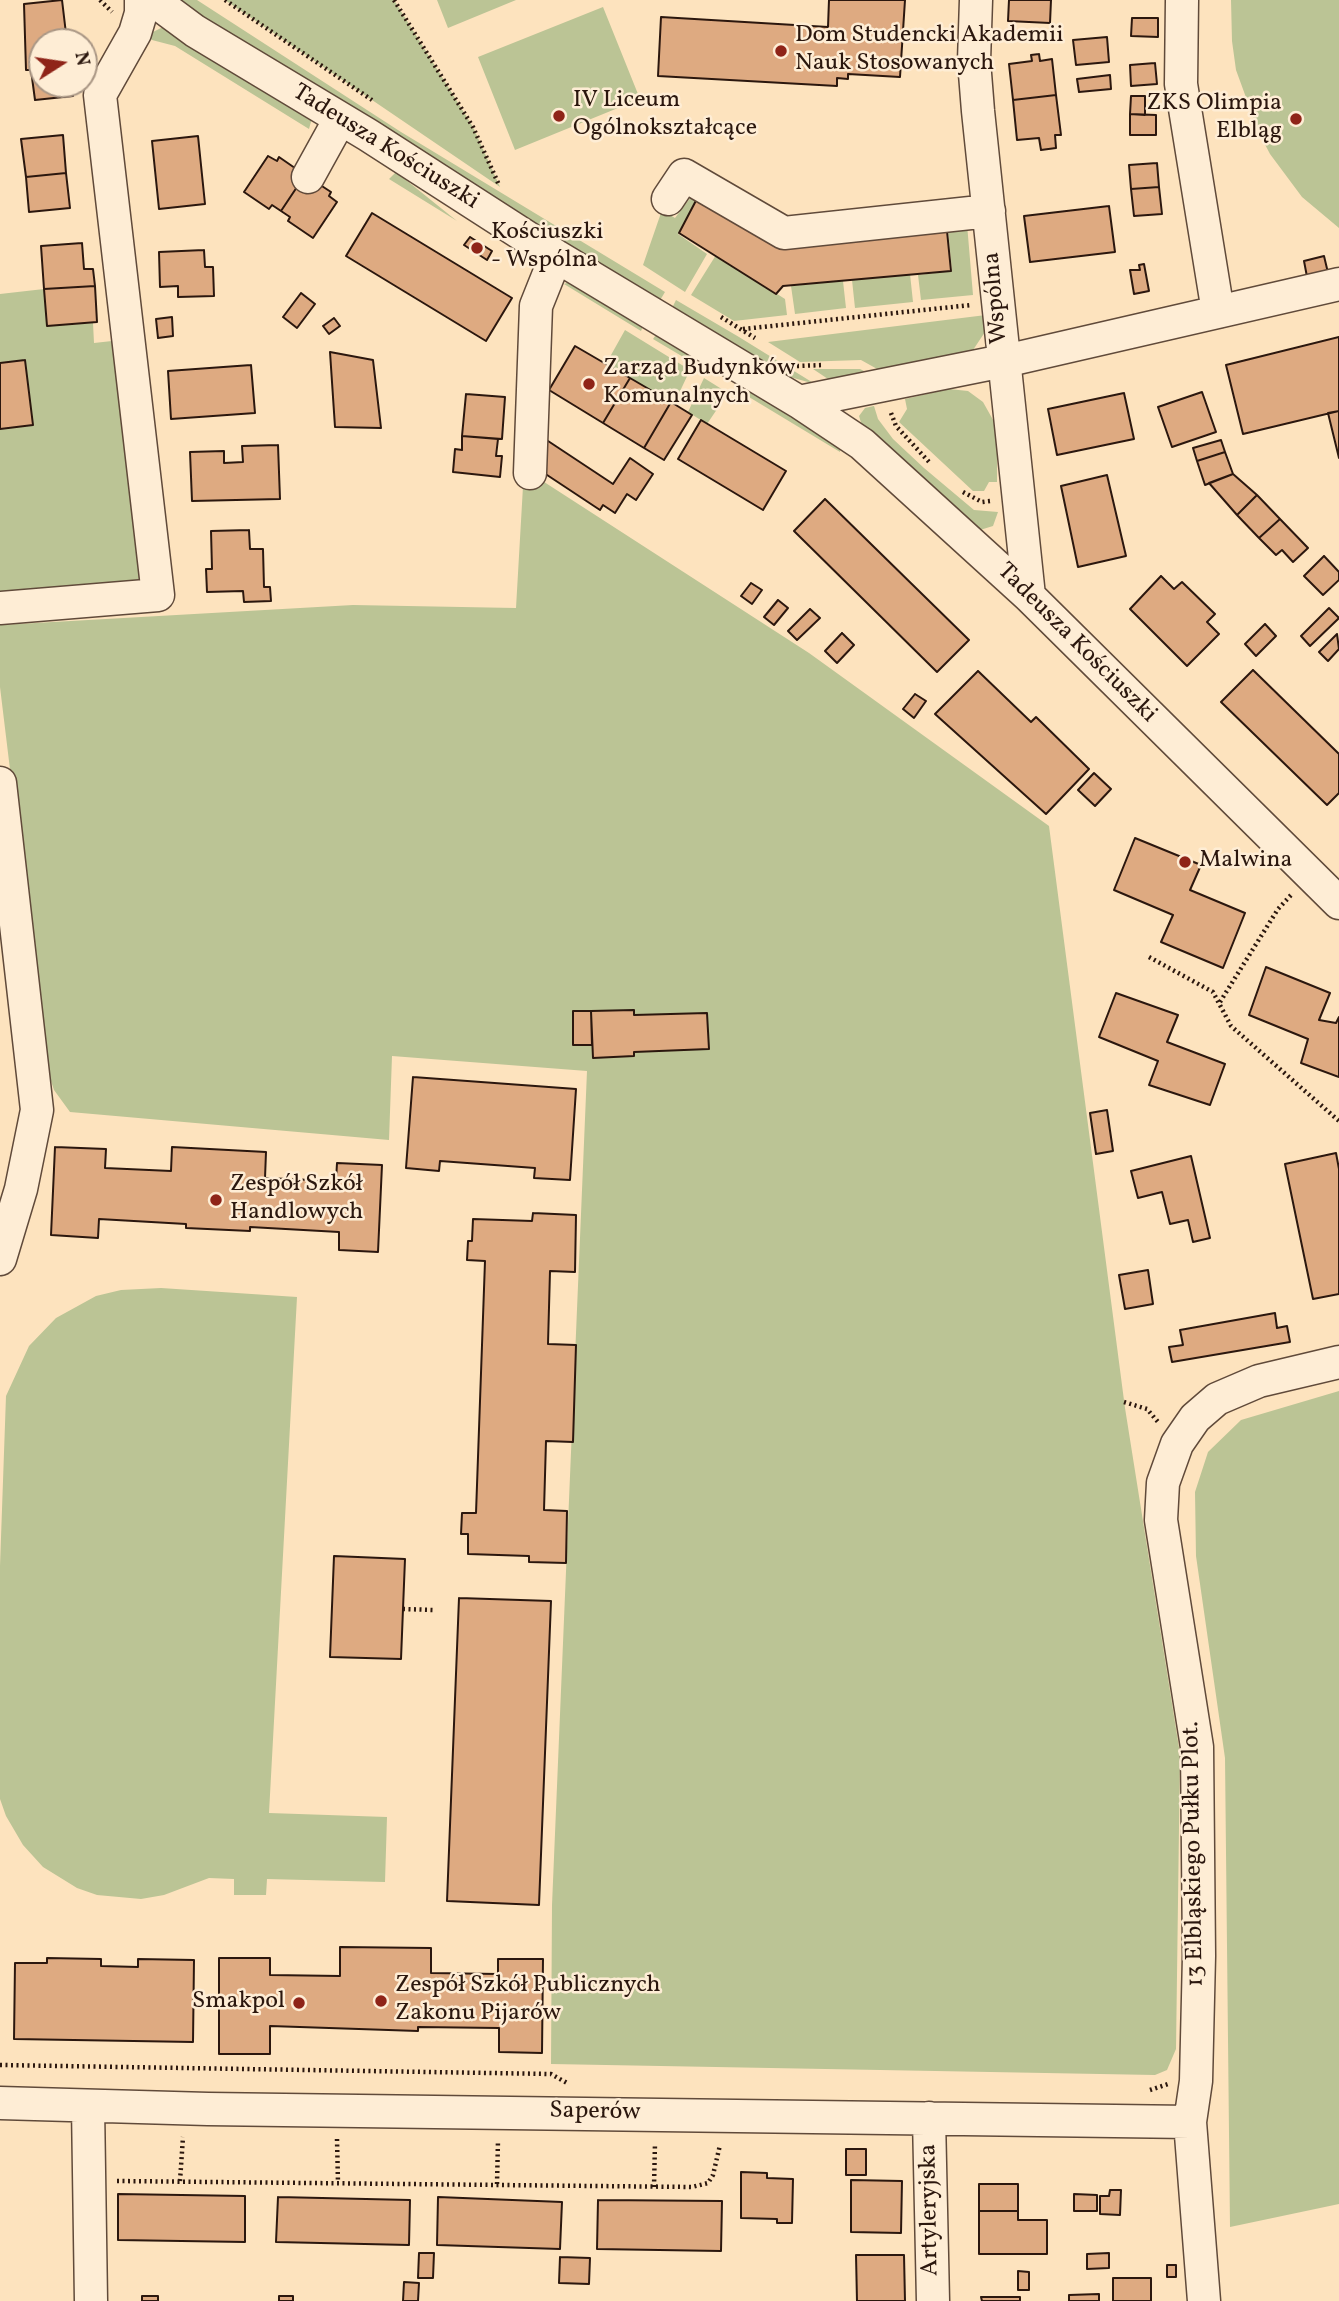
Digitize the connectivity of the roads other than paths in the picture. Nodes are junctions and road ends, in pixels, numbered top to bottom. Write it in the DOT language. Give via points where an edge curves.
graph roads {
  1 [pos="141,0"];
  2 [pos="153,0"];
  3 [pos="976,0"];
  4 [pos="1182,0"];
  5 [pos="340,119"];
  6 [pos="308,177"];
  7 [pos="668,199"];
  8 [pos="989,211"];
  9 [pos="556,256"];
  10 [pos="1339,284"];
  11 [pos="1218,312"];
  12 [pos="1002,360"];
  13 [pos="799,402"];
  14 [pos="530,473"];
  15 [pos="1029,596"];
  16 [pos="0,608"];
  17 [pos="0,783"];
  18 [pos="1339,903"];
  19 [pos="0,1259"];
  20 [pos="1339,1362"];
  21 [pos="0,2103"];
  22 [pos="88,2106"];
  23 [pos="929,2118"];
  24 [pos="1190,2122"];
  25 [pos="91,2301"];
  26 [pos="933,2301"];
  27 [pos="1204,2301"];
  1 -- 16 [label="street" via="135,33 100,95 158,595"];
  2 -- 5 [label="street, Tadeusza Kościuszki" via="195,31"];
  3 -- 8 [label="street, Wspólna" via="974,61"];
  4 -- 11 [label="street" via="1181,84"];
  5 -- 6 [label="street"];
  5 -- 9 [label="street, Tadeusza Kościuszki"];
  7 -- 8 [label="street" via="684,175 784,233"];
  8 -- 12 [label="street, Wspólna"];
  9 -- 13 [label="street, Tadeusza Kościuszki"];
  9 -- 14 [label="street" via="536,306"];
  10 -- 11 [label="street"];
  11 -- 12 [label="street"];
  12 -- 13 [label="street"];
  12 -- 15 [label="street, Wspólna"];
  13 -- 15 [label="street, Tadeusza Kościuszki" via="862,444"];
  15 -- 18 [label="street, Tadeusza Kościuszki"];
  17 -- 19 [label="street" via="37,1110 21,1189"];
  20 -- 24 [label="street, 13 Elbląskiego Pułku Plot." via="1233,1390 1195,1418 1177,1444 1164,1483 1161,1520 1197,1747 1199,1956"];
  21 -- 22 [label="street, Saperów"];
  22 -- 23 [label="street, Saperów"];
  22 -- 25 [label="street"];
  23 -- 24 [label="street, Saperów"];
  23 -- 26 [label="street, Artyleryjska"];
  24 -- 27 [label="street, 13 Elbląskiego Pułku Plot."];
}
